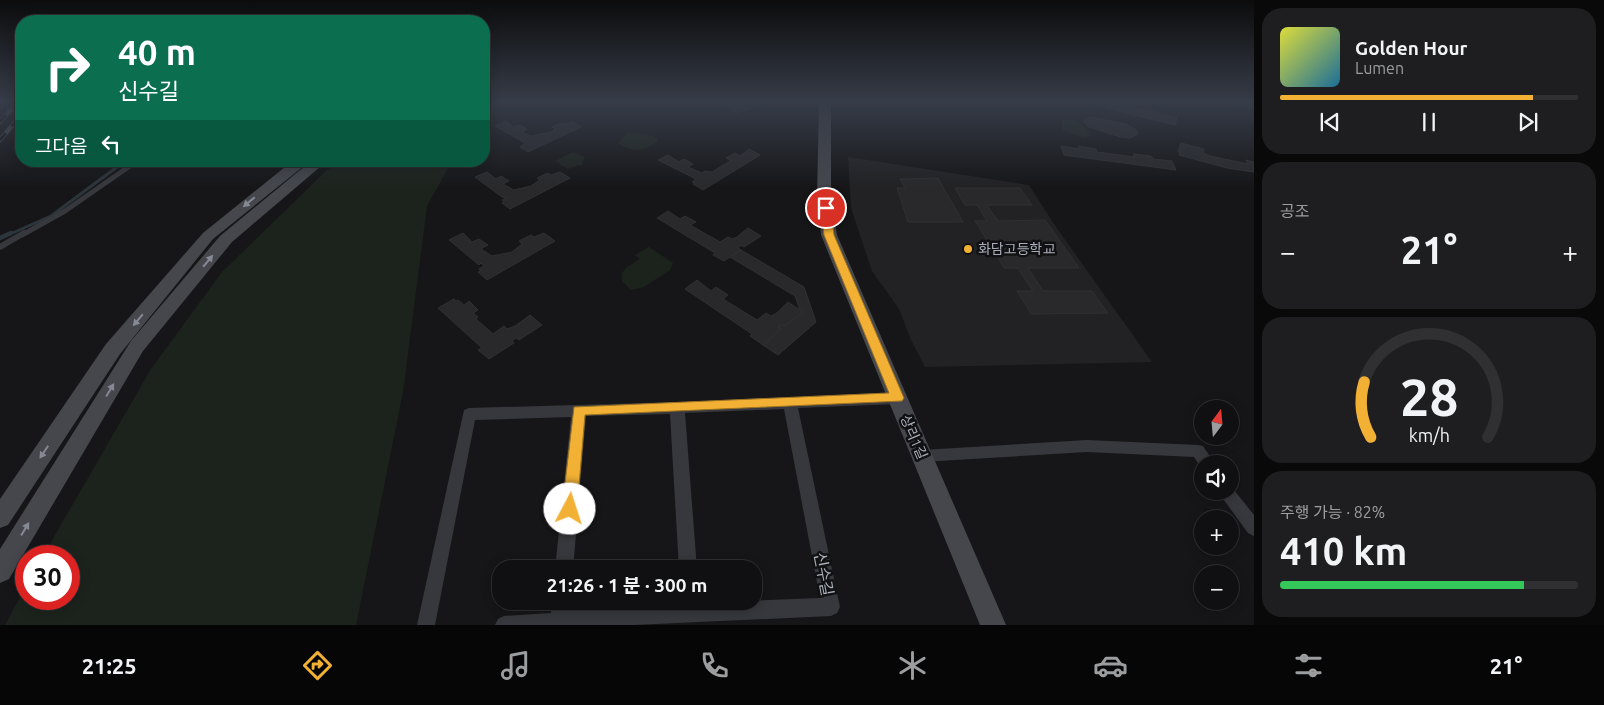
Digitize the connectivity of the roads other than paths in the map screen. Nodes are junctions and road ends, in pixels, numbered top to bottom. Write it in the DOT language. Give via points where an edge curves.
graph roads {
  1 [pos="825,130"];
  2 [pos="128,167"];
  3 [pos="293,167"];
  4 [pos="312,167"];
  5 [pos="0,247"];
  6 [pos="898,398"];
  7 [pos="790,403"];
  8 [pos="677,408"];
  9 [pos="579,410"];
  10 [pos="1201,455"];
  11 [pos="922,456"];
  12 [pos="1234,500"];
  13 [pos="0,518"];
  14 [pos="1254,528"];
  15 [pos="565,560"];
  16 [pos="687,560"];
  17 [pos="0,571"];
  18 [pos="762,607"];
  19 [pos="560,610"];
  20 [pos="667,610"];
  21 [pos="559,624"];
  22 [pos="426,625"];
  23 [pos="504,625"];
  24 [pos="993,625"];
  1 -- 6 [label="main road, 상리1길" via="824,195 829,235"];
  2 -- 5 [label="lane" via="65,211"];
  3 -- 13 [label="main road, one-way" via="208,236 113,349"];
  17 -- 4 [label="main road, one-way" via="137,346 226,239"];
  6 -- 7 [label="street"];
  6 -- 11 [label="main road, 상리1길"];
  7 -- 8 [label="street"];
  7 -- 18 [label="street, 신수길" via="831,607"];
  8 -- 9 [label="street"];
  8 -- 16 [label="street"];
  9 -- 15 [label="street"];
  9 -- 22 [label="street" via="469,414"];
  10 -- 11 [label="street" via="1198,451 1087,446"];
  11 -- 24 [label="main road, 상리1길"];
  12 -- 14 [label="street"];
  19 -- 21 [label="street"];
  20 -- 21 [label="street, 신수길"];
  21 -- 23 [label="street, 신수길"];
}
